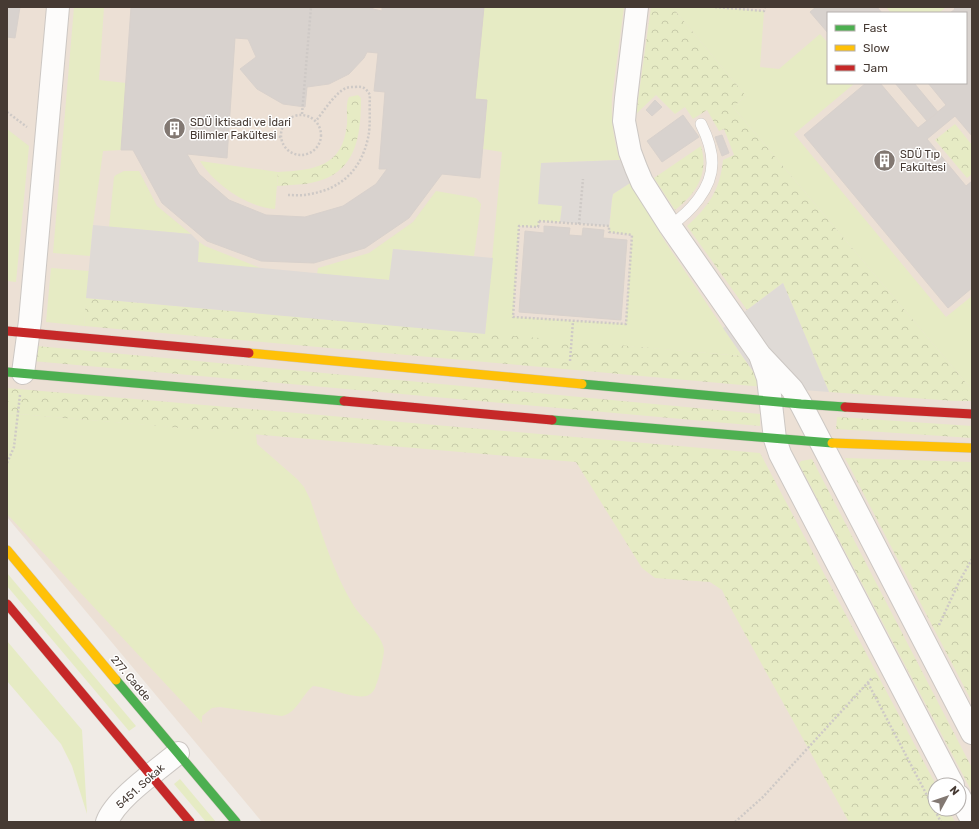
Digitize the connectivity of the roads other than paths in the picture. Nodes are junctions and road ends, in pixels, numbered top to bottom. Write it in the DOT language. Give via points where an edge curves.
graph roads {
  1 [pos="58,7"];
  2 [pos="637,7"];
  3 [pos="701,124"];
  4 [pos="670,226"];
  5 [pos="7,331"];
  6 [pos="28,333"];
  7 [pos="760,355"];
  8 [pos="15,373"];
  9 [pos="771,401"];
  10 [pos="801,404"];
  11 [pos="972,414"];
  12 [pos="775,439"];
  13 [pos="822,443"];
  14 [pos="972,448"];
  15 [pos="7,550"];
  16 [pos="7,604"];
  17 [pos="972,733"];
  18 [pos="178,753"];
  19 [pos="151,775"];
  20 [pos="950,777"];
  21 [pos="967,811"];
  22 [pos="972,820"];
  23 [pos="107,822"];
  24 [pos="190,822"];
  25 [pos="236,822"];
  1 -- 6 [label="street"];
  2 -- 4 [label="street" via="624,110 626,133 630,152 642,182"];
  3 -- 4 [label="lane" via="712,162 708,182 695,204"];
  4 -- 7 [label="street"];
  5 -- 6 [label="street"];
  6 -- 8 [label="street"];
  6 -- 9 [label="street"];
  7 -- 9 [label="street" via="768,378"];
  7 -- 10 [label="street" via="783,379"];
  8 -- 12 [label="street"];
  9 -- 10 [label="street"];
  9 -- 12 [label="street"];
  10 -- 11 [label="street"];
  10 -- 13 [label="street"];
  12 -- 13 [label="street"];
  12 -- 20 [label="street" via="787,468"];
  13 -- 14 [label="street"];
  13 -- 17 [label="street"];
  15 -- 18 [label="street, 277. Cadde"];
  16 -- 19 [label="street"];
  18 -- 19 [label="street, 5451. Sokak"];
  18 -- 25 [label="street, 277. Cadde"];
  19 -- 23 [label="street, 5451. Sokak" via="120,802"];
  19 -- 24 [label="street"];
  21 -- 22 [label="street"];
}
